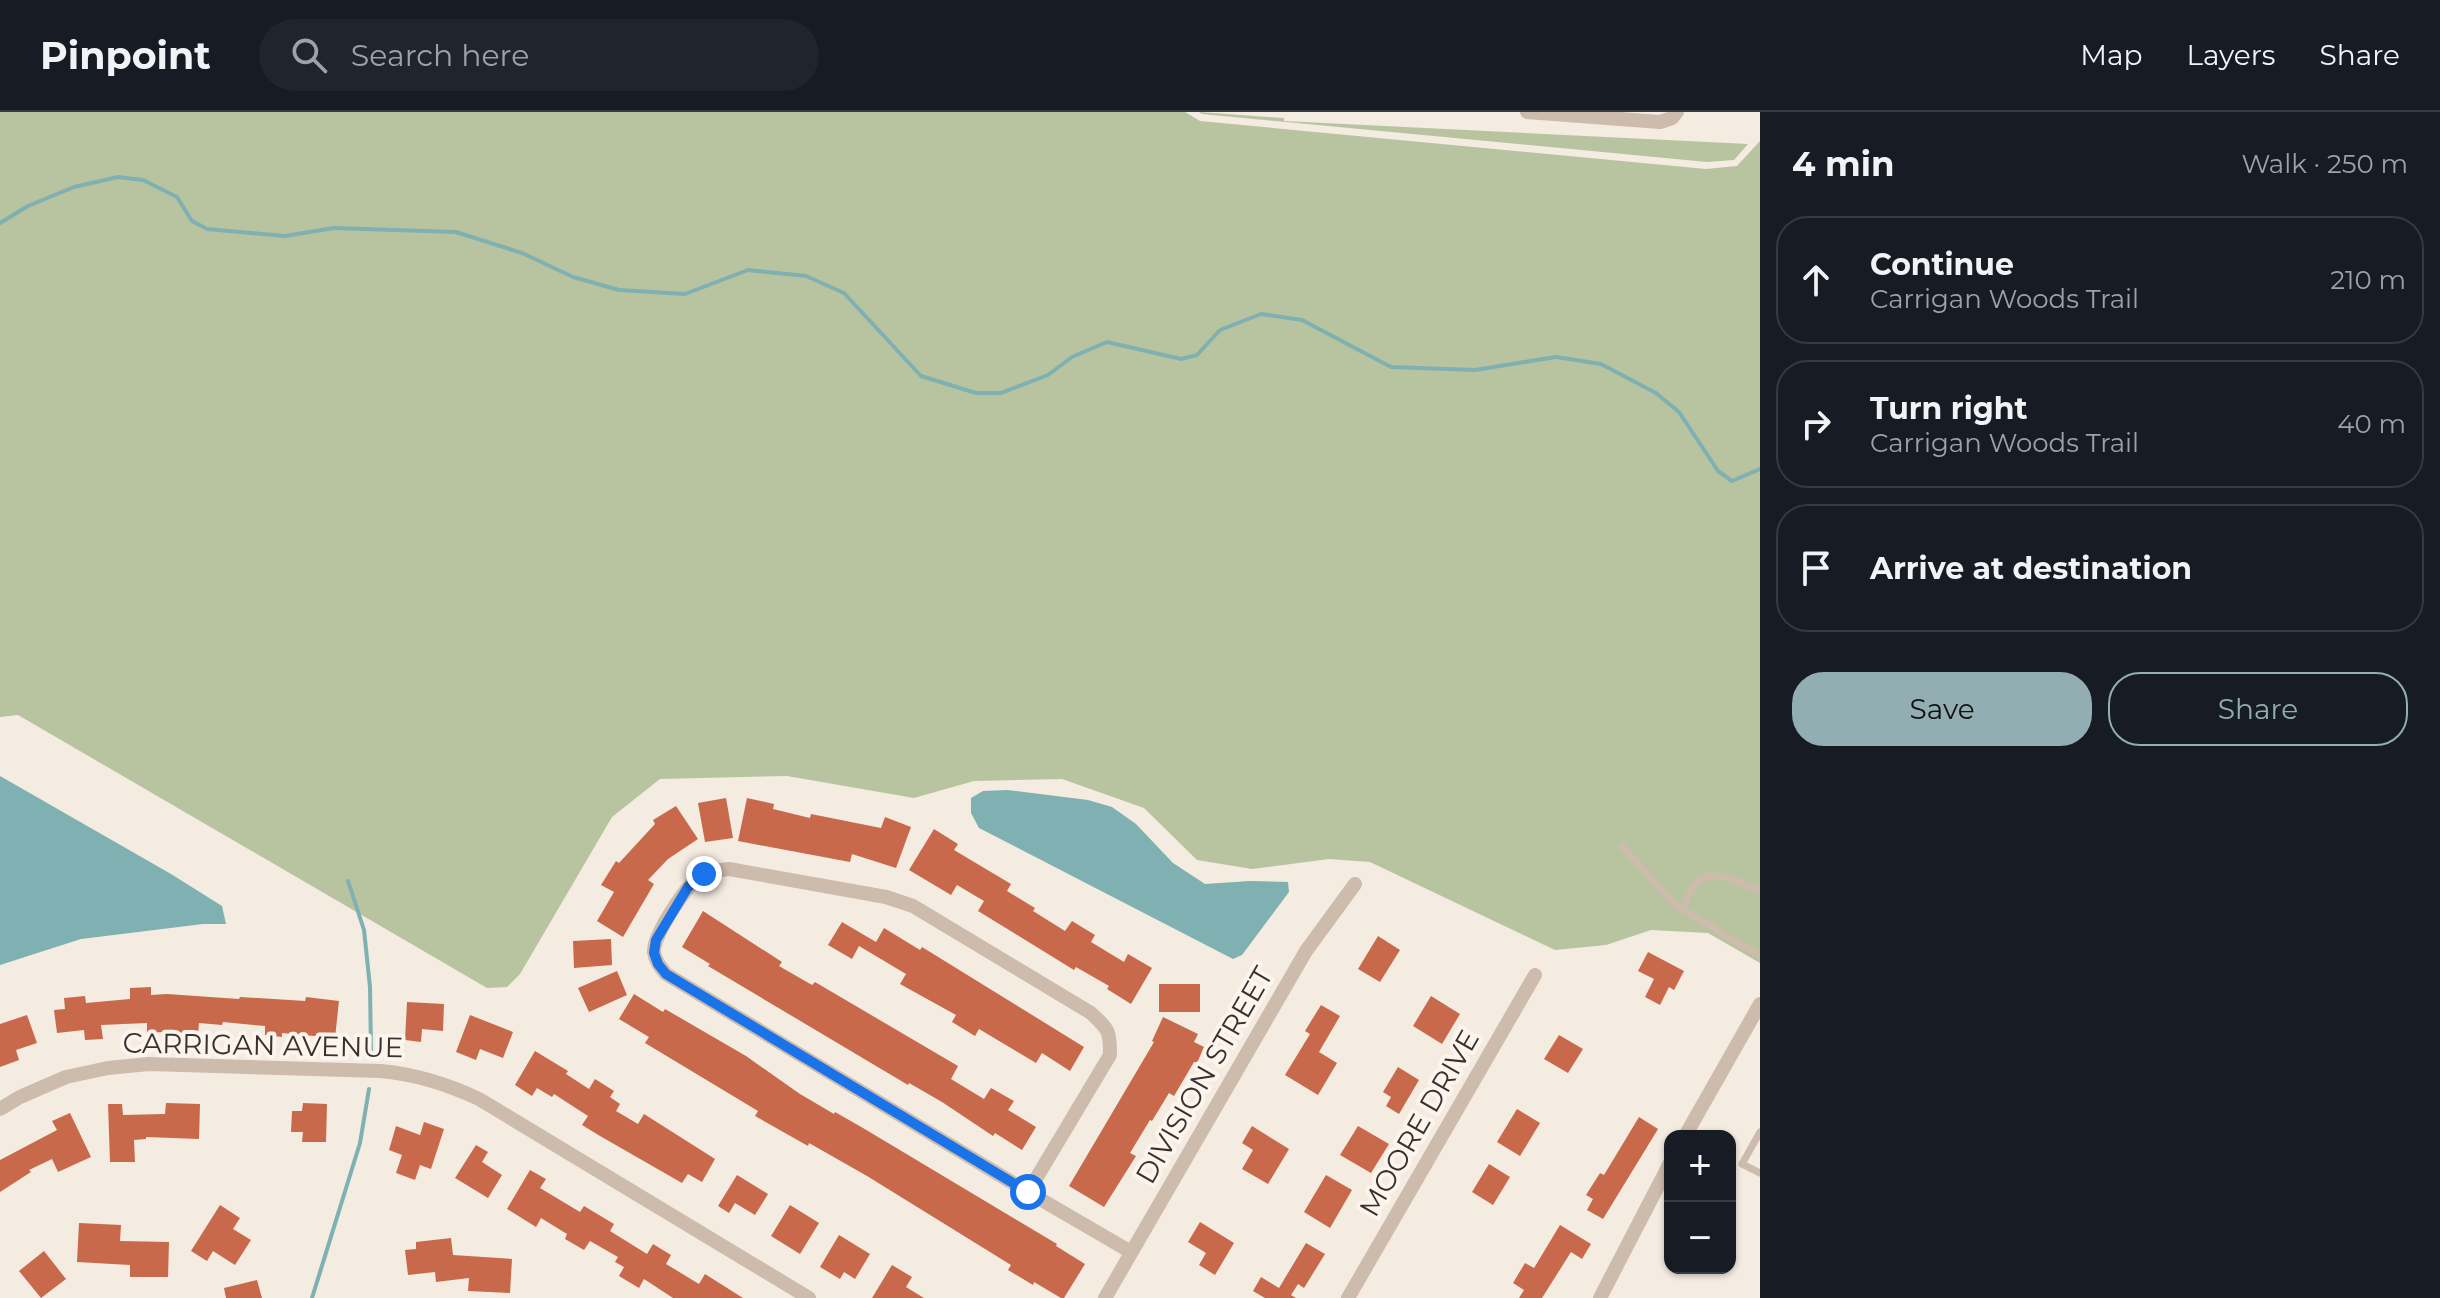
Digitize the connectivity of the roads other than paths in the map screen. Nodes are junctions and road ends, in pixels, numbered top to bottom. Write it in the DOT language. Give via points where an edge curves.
graph roads {
  1 [pos="1527,112"];
  2 [pos="1674,115"];
  3 [pos="1622,846"];
  4 [pos="1355,884"];
  5 [pos="1760,891"];
  6 [pos="1682,909"];
  7 [pos="1760,956"];
  8 [pos="1535,975"];
  9 [pos="1760,1004"];
  10 [pos="0,1109"];
  11 [pos="1688,1130"];
  12 [pos="1760,1132"];
  13 [pos="1760,1173"];
  14 [pos="1664,1175"];
  15 [pos="1028,1192"];
  16 [pos="1131,1252"];
  17 [pos="809,1298"];
  18 [pos="1105,1298"];
  19 [pos="1348,1298"];
  20 [pos="1600,1298"];
  1 -- 2 [label="street" via="1660,122"];
  3 -- 6 [label="lane"];
  4 -- 16 [label="street, DIVISION STREET" via="1306,951"];
  5 -- 6 [label="lane" via="1725,877 1708,877 1697,882"];
  6 -- 7 [label="lane"];
  8 -- 19 [label="street, MOORE DRIVE"];
  9 -- 11 [label="street"];
  10 -- 17 [label="street, CARRIGAN AVENUE" via="66,1077 149,1064 412,1074 479,1099"];
  12 -- 13 [label="lane" via="1742,1164"];
  14 -- 20 [label="street"];
  15 -- 15 [label="street" via="666,974 654,953 656,940 688,887 704,874 729,869 886,897 913,906 1091,1013 1110,1033 1110,1055"];
  15 -- 16 [label="street"];
  16 -- 18 [label="street, DIVISION STREET"];
}
